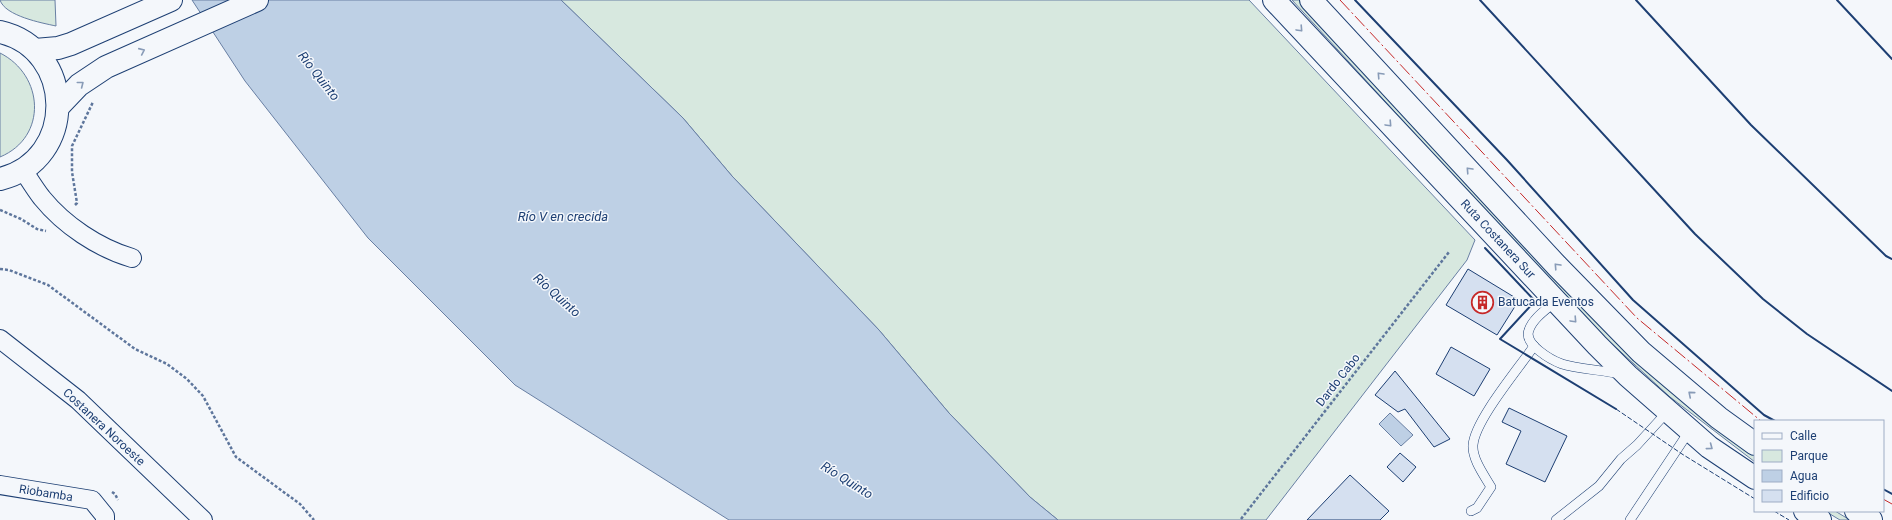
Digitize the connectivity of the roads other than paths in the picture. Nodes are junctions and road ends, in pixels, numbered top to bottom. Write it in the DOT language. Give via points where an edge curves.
graph roads {
  1 [pos="171,0"];
  2 [pos="257,0"];
  3 [pos="1274,0"];
  4 [pos="1311,0"];
  5 [pos="0,32"];
  6 [pos="34,50"];
  7 [pos="59,106"];
  8 [pos="23,170"];
  9 [pos="0,179"];
  10 [pos="132,258"];
  11 [pos="1556,301"];
  12 [pos="0,339"];
  13 [pos="1534,346"];
  14 [pos="1628,376"];
  15 [pos="1669,410"];
  16 [pos="1690,430"];
  17 [pos="1754,443"];
  18 [pos="1754,477"];
  19 [pos="0,485"];
  20 [pos="1471,511"];
  21 [pos="1807,512"];
  22 [pos="1858,512"];
  23 [pos="106,520"];
  24 [pos="203,520"];
  25 [pos="1556,520"];
  26 [pos="1630,520"];
  27 [pos="1820,520"];
  28 [pos="1871,520"];
  1 -- 6 [label="main road" via="58,48"];
  7 -- 2 [label="main road, one-way" via="79,85 106,67"];
  3 -- 11 [label="main road, Ruta Costanera Sur, one-way"];
  17 -- 4 [label="main road, Ruta Costanera Sur, one-way" via="1719,418 1641,352 1557,266"];
  5 -- 6 [label="main road"];
  6 -- 7 [label="main road" via="48,69 56,88"];
  7 -- 8 [label="main road" via="51,140 38,158"];
  8 -- 9 [label="main road" via="14,176"];
  8 -- 10 [label="street" via="42,198 66,221 112,252"];
  11 -- 13 [label="lane" via="1534,321 1528,331 1530,342"];
  11 -- 14 [label="main road, Ruta Costanera Sur, one-way"];
  12 -- 24 [label="street, Costanera Noroeste" via="78,400"];
  13 -- 14 [label="lane" via="1563,364"];
  13 -- 20 [label="lane" via="1478,428 1473,446 1478,464 1491,487 1477,508"];
  14 -- 15 [label="main road, Ruta Costanera Sur"];
  15 -- 16 [label="main road, Ruta Costanera Sur"];
  15 -- 25 [label="lane" via="1637,445 1620,459 1599,486"];
  16 -- 18 [label="main road, Ruta Costanera Sur, one-way" via="1708,447"];
  16 -- 26 [label="lane"];
  19 -- 23 [label="street, Riobamba" via="92,500"];
  21 -- 27 [label="main road"];
  22 -- 28 [label="main road"];
}
